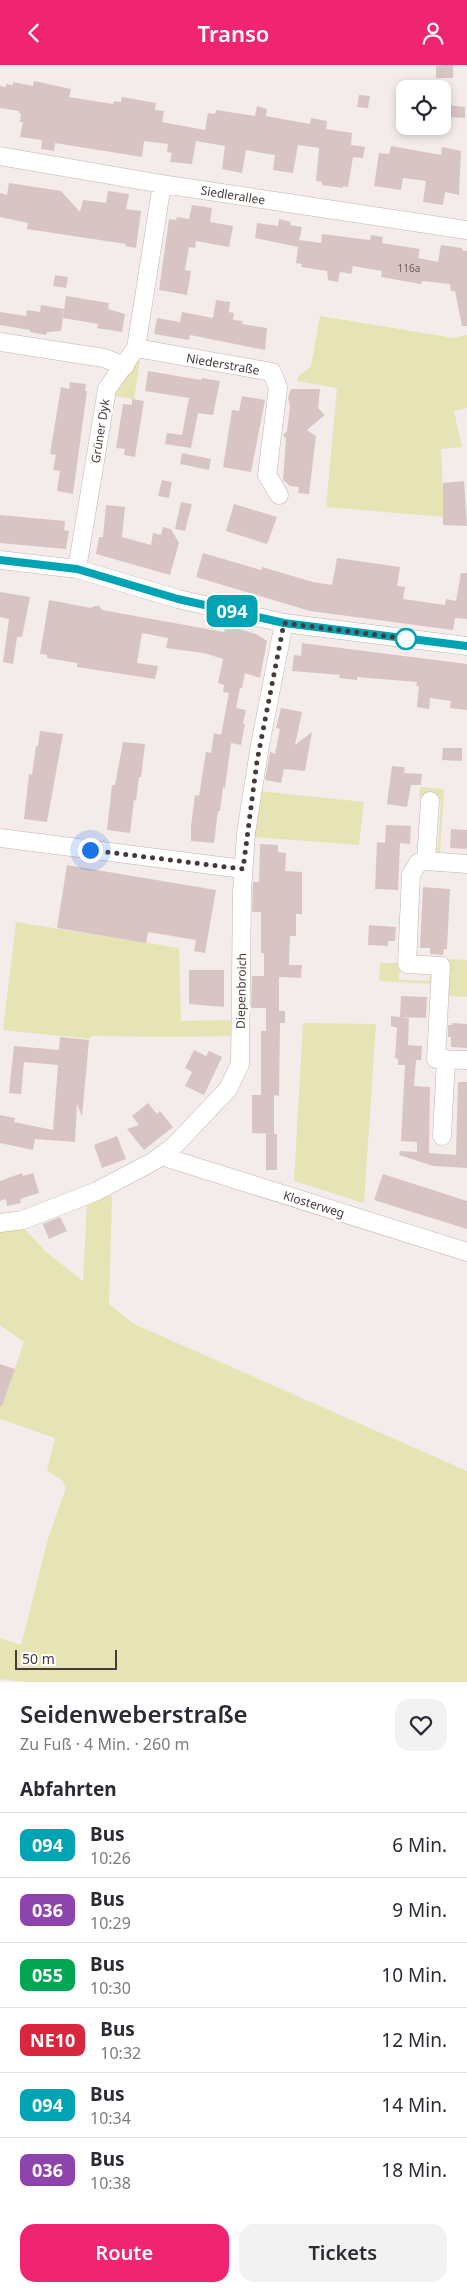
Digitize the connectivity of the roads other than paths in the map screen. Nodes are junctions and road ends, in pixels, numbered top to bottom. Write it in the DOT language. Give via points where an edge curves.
graph roads {
  1 [pos="0,156"];
  2 [pos="162,184"];
  3 [pos="467,230"];
  4 [pos="0,342"];
  5 [pos="136,348"];
  6 [pos="125,367"];
  7 [pos="279,495"];
  8 [pos="0,560"];
  9 [pos="77,569"];
  10 [pos="284,623"];
  11 [pos="467,647"];
  12 [pos="430,801"];
  13 [pos="0,839"];
  14 [pos="426,861"];
  15 [pos="467,863"];
  16 [pos="243,869"];
  17 [pos="446,1059"];
  18 [pos="467,1061"];
  19 [pos="442,1136"];
  20 [pos="161,1156"];
  21 [pos="0,1223"];
  22 [pos="467,1252"];
  1 -- 2 [label="street, Siedlerallee"];
  2 -- 3 [label="street, Siedlerallee"];
  2 -- 5 [label="street, Grüner Dyk"];
  4 -- 6 [label="street" via="104,358"];
  5 -- 6 [label="street, Grüner Dyk"];
  5 -- 7 [label="street, Niederstraße" via="272,373 278,388 267,475"];
  6 -- 9 [label="street, Grüner Dyk" via="106,389"];
  8 -- 9 [label="street"];
  9 -- 10 [label="street" via="178,599"];
  10 -- 11 [label="street"];
  10 -- 16 [label="street, Diepenbroich" via="257,761"];
  12 -- 14 [label="street"];
  13 -- 16 [label="street"];
  14 -- 15 [label="street"];
  14 -- 17 [label="street" via="418,863 411,875 407,964 441,966 436,1059"];
  16 -- 20 [label="street, Diepenbroich" via="240,1064 228,1089"];
  17 -- 18 [label="street"];
  17 -- 19 [label="street"];
  20 -- 21 [label="street, Diepenbroich" via="97,1191 22,1220"];
  20 -- 22 [label="street, Klosterweg"];
}
